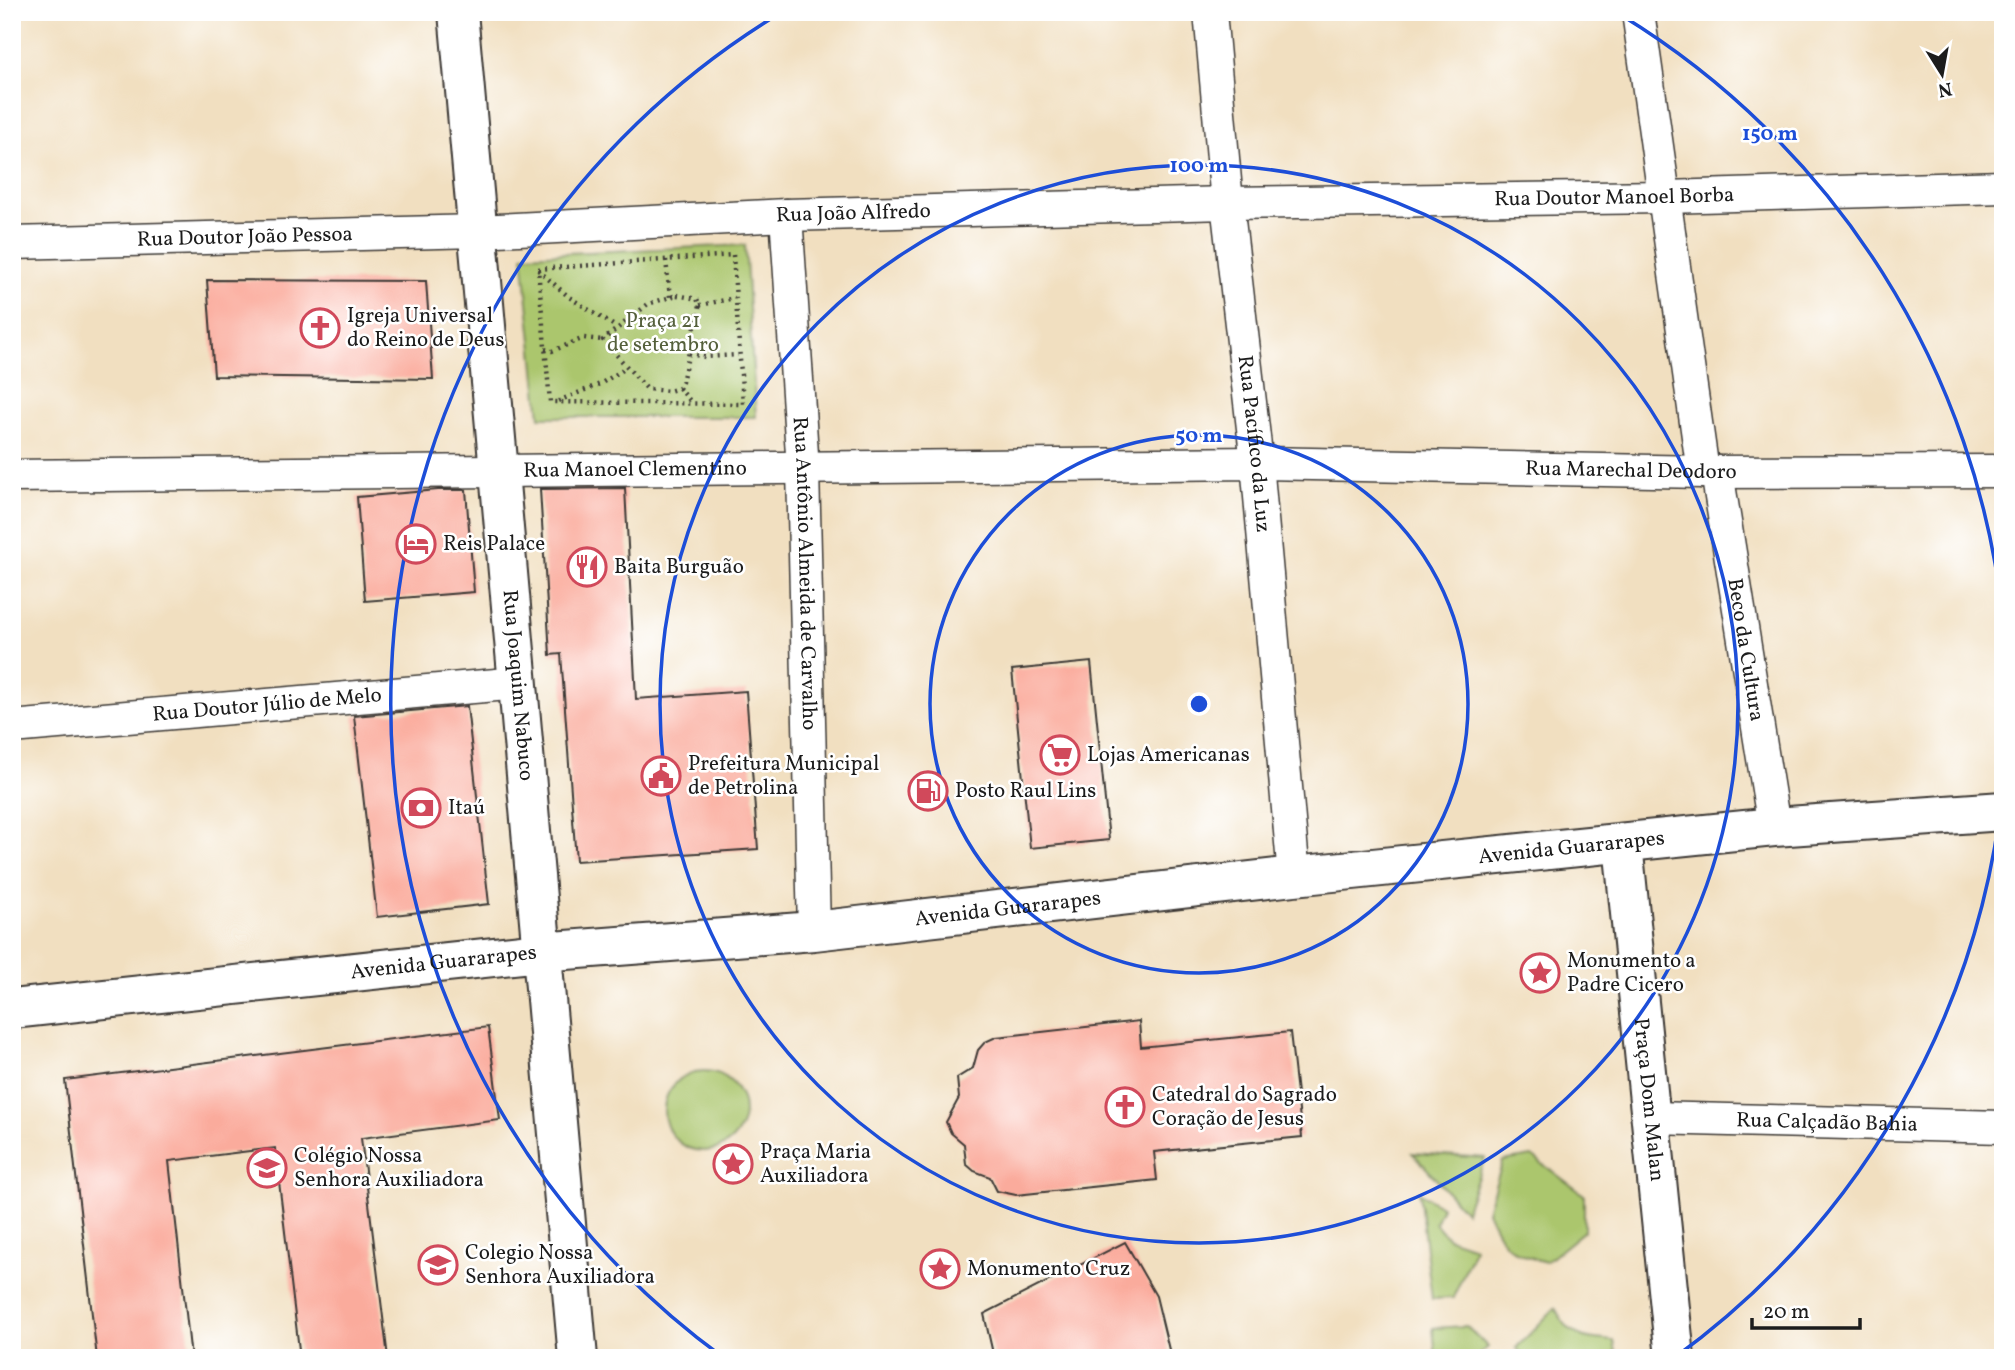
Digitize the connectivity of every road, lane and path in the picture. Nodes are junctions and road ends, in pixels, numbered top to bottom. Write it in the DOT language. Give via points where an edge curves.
graph roads {
  1 [pos="458,12"];
  2 [pos="1210,12"];
  3 [pos="1638,12"];
  4 [pos="2003,187"];
  5 [pos="1666,197"];
  6 [pos="1227,203"];
  7 [pos="786,215"];
  8 [pos="661,221"];
  9 [pos="478,231"];
  10 [pos="12,243"];
  11 [pos="666,260"];
  12 [pos="538,270"];
  13 [pos="670,297"];
  14 [pos="734,298"];
  15 [pos="700,305"];
  16 [pos="616,327"];
  17 [pos="603,340"];
  18 [pos="545,349"];
  19 [pos="689,354"];
  20 [pos="738,355"];
  21 [pos="626,368"];
  22 [pos="679,388"];
  23 [pos="556,402"];
  24 [pos="692,404"];
  25 [pos="1257,463"];
  26 [pos="803,469"];
  27 [pos="498,470"];
  28 [pos="2003,471"];
  29 [pos="1710,472"];
  30 [pos="12,476"];
  31 [pos="520,683"];
  32 [pos="12,727"];
  33 [pos="2003,811"];
  34 [pos="1774,827"];
  35 [pos="1623,844"];
  36 [pos="1294,876"];
  37 [pos="814,931"];
  38 [pos="540,952"];
  39 [pos="12,1009"];
  40 [pos="1652,1118"];
  41 [pos="2003,1127"];
  42 [pos="578,1358"];
  43 [pos="1675,1358"];
  1 -- 9 [label="main road, Rua Joaquim Nabuco"];
  2 -- 6 [label="street, Rua Pacífico da Luz"];
  3 -- 5 [label="street, Beco da Cultura"];
  4 -- 5 [label="street, Rua Doutor Manoel Borba"];
  5 -- 6 [label="street, Rua Doutor Manoel Borba"];
  5 -- 29 [label="street, Beco da Cultura"];
  6 -- 7 [label="street, Rua João Alfredo"];
  6 -- 25 [label="street, Rua Pacífico da Luz"];
  7 -- 8 [label="street, Rua João Alfredo"];
  7 -- 26 [label="street, Rua Antônio Almeida de Carvalho"];
  8 -- 9 [label="street, Rua João Alfredo"];
  8 -- 11 [label="path"];
  9 -- 10 [label="street, Rua Doutor João Pessoa"];
  9 -- 27 [label="main road, Rua Joaquim Nabuco"];
  11 -- 12 [label="path"];
  11 -- 13 [label="path"];
  11 -- 14 [label="path" via="733,255"];
  12 -- 16 [label="path" via="562,292"];
  12 -- 18 [label="path"];
  13 -- 15 [label="path" via="697,299"];
  13 -- 16 [label="path" via="648,303"];
  14 -- 15 [label="path"];
  14 -- 20 [label="path"];
  15 -- 19 [label="path"];
  16 -- 17 [label="path"];
  17 -- 18 [label="path" via="584,338 552,351"];
  17 -- 21 [label="path"];
  18 -- 23 [label="path" via="550,402"];
  19 -- 20 [label="path"];
  19 -- 22 [label="path"];
  20 -- 24 [label="path" via="743,404"];
  21 -- 22 [label="path" via="647,389"];
  21 -- 23 [label="path"];
  22 -- 24 [label="path"];
  23 -- 24 [label="path"];
  25 -- 26 [label="street, Rua Manoel Clementino"];
  25 -- 29 [label="street, Rua Marechal Deodoro"];
  25 -- 36 [label="street, Rua Pacífico da Luz"];
  26 -- 27 [label="street, Rua Manoel Clementino"];
  26 -- 37 [label="street, Rua Antônio Almeida de Carvalho"];
  27 -- 30 [label="street, Rua Manoel Clementino"];
  27 -- 31 [label="main road, Rua Joaquim Nabuco"];
  28 -- 29 [label="street, Rua Marechal Deodoro"];
  29 -- 34 [label="street, Beco da Cultura"];
  31 -- 32 [label="street, Rua Doutor Júlio de Melo"];
  31 -- 38 [label="main road, Rua Joaquim Nabuco"];
  33 -- 34 [label="main road, Avenida Guararapes"];
  34 -- 35 [label="main road, Avenida Guararapes"];
  35 -- 36 [label="main road, Avenida Guararapes"];
  35 -- 40 [label="main road, Praça Dom Malan"];
  36 -- 37 [label="main road, Avenida Guararapes"];
  37 -- 38 [label="main road, Avenida Guararapes"];
  38 -- 39 [label="main road, Avenida Guararapes"];
  38 -- 42 [label="main road, Rua Joaquim Nabuco"];
  40 -- 41 [label="street, Rua Calçadão Bahia"];
  40 -- 43 [label="main road, Praça Dom Malan"];
}
